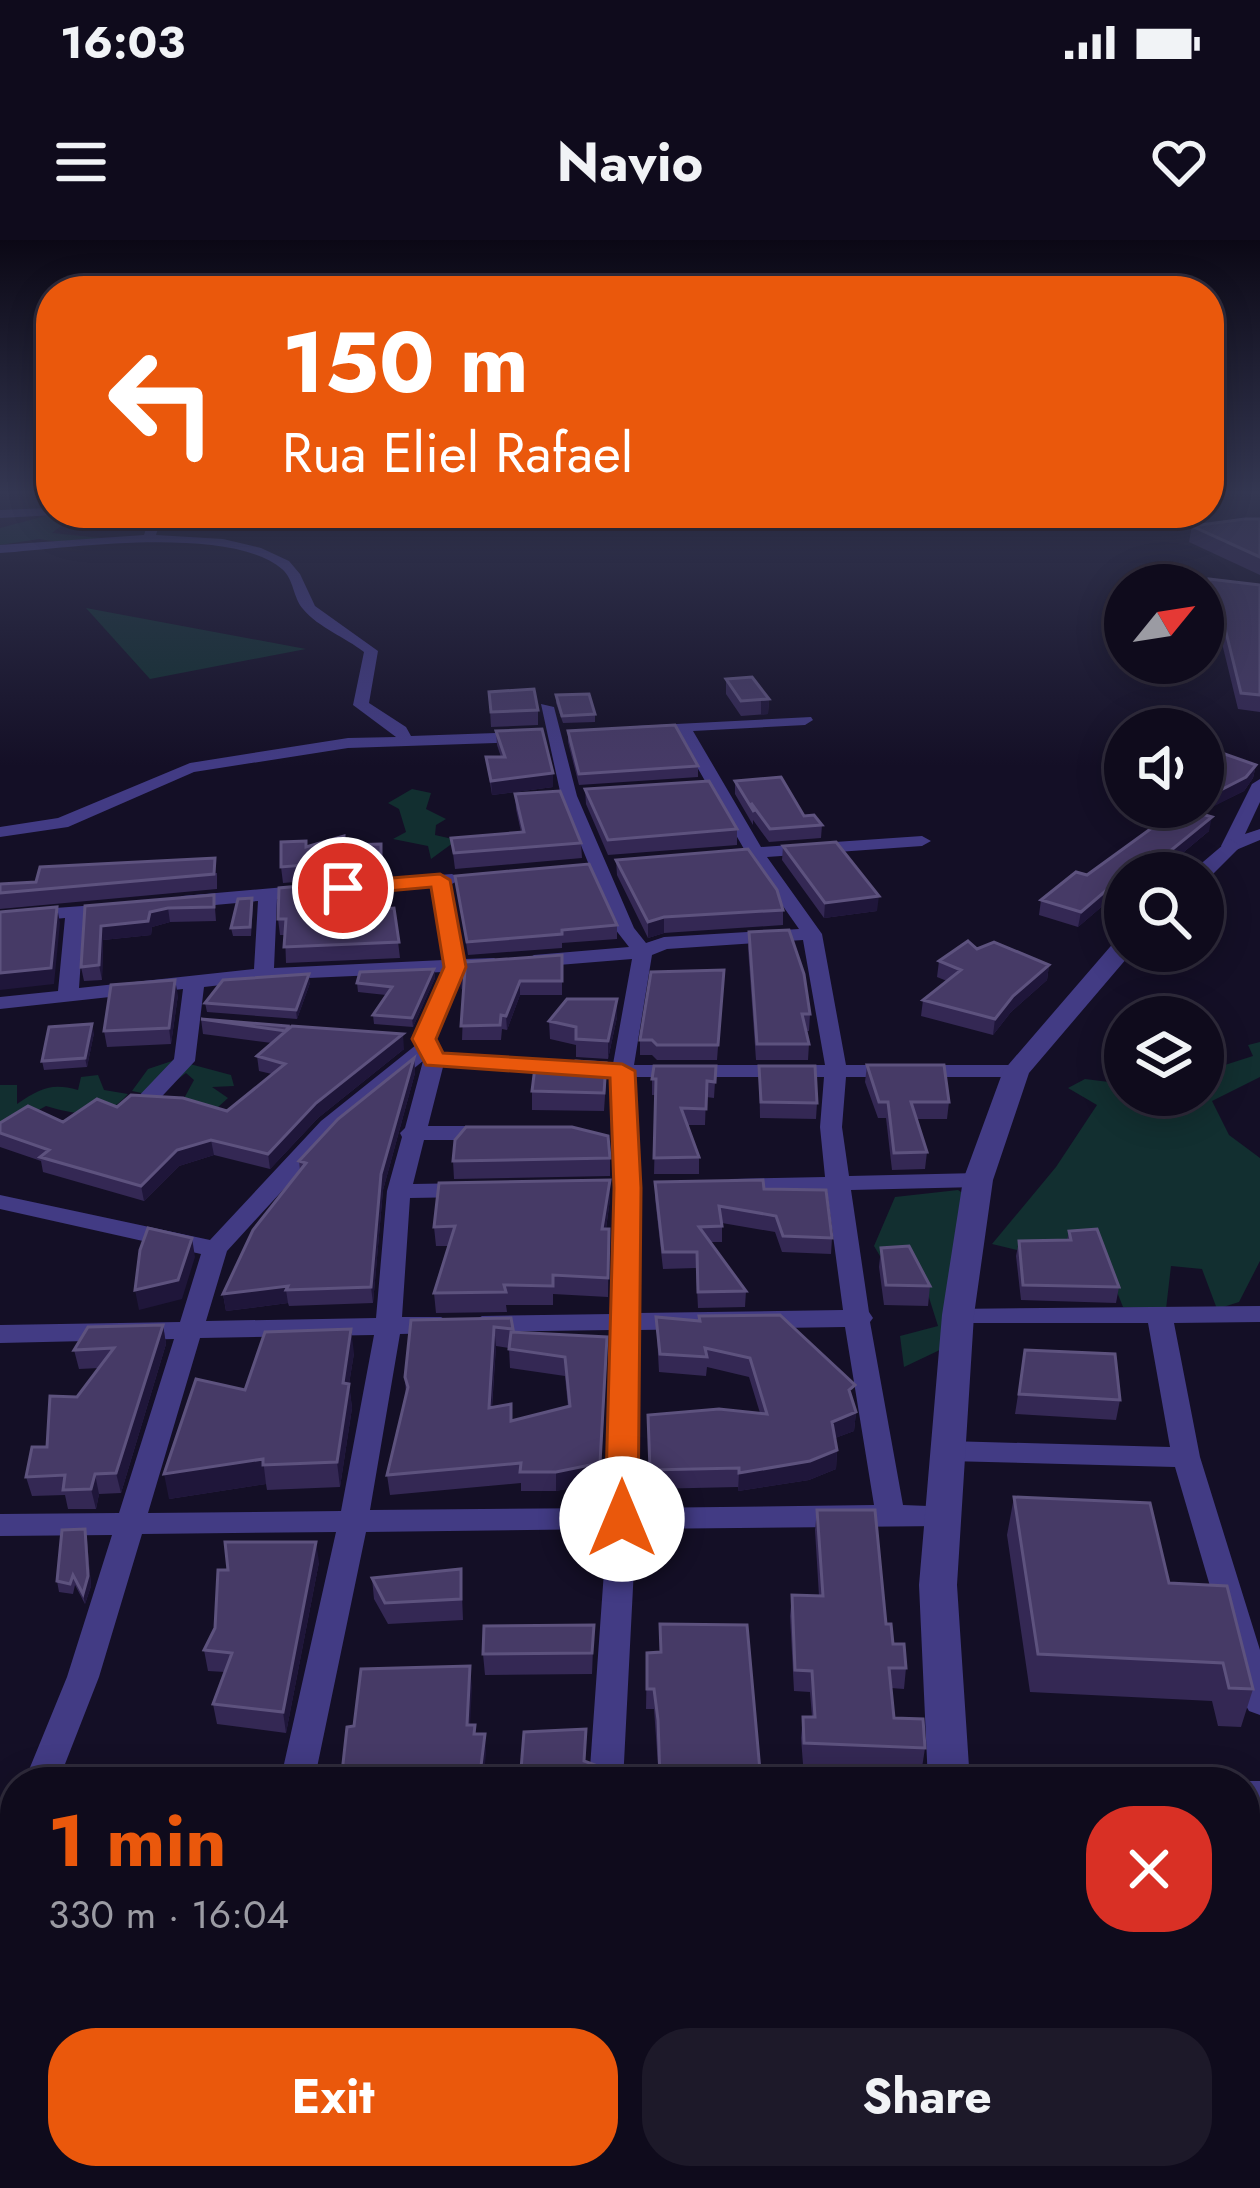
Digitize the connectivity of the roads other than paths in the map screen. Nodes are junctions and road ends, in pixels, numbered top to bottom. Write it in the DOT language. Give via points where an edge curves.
graph roads {
  1 [pos="298,584"];
  2 [pos="547,707"];
  3 [pos="805,720"];
  4 [pos="682,726"];
  5 [pos="618,730"];
  6 [pos="564,734"];
  7 [pos="406,741"];
  8 [pos="1260,784"];
  9 [pos="727,786"];
  10 [pos="697,788"];
  11 [pos="0,832"];
  12 [pos="1260,834"];
  13 [pos="922,842"];
  14 [pos="1230,846"];
  15 [pos="1224,852"];
  16 [pos="755,854"];
  17 [pos="733,855"];
  18 [pos="268,895"];
  19 [pos="75,910"];
  20 [pos="0,918"];
  21 [pos="812,934"];
  22 [pos="643,952"];
  23 [pos="455,967"];
  24 [pos="1104,969"];
  25 [pos="264,974"];
  26 [pos="194,983"];
  27 [pos="68,995"];
  28 [pos="0,1003"];
  29 [pos="422,1045"];
  30 [pos="836,1068"];
  31 [pos="622,1071"];
  32 [pos="1016,1071"];
  33 [pos="143,1102"];
  34 [pos="411,1133"];
  35 [pos="528,1133"];
  36 [pos="978,1180"];
  37 [pos="838,1184"];
  38 [pos="697,1186"];
  39 [pos="490,1190"];
  40 [pos="399,1191"];
  41 [pos="0,1202"];
  42 [pos="215,1249"];
  43 [pos="1260,1314"];
  44 [pos="958,1315"];
  45 [pos="1160,1315"];
  46 [pos="860,1318"];
  47 [pos="622,1320"];
  48 [pos="388,1327"];
  49 [pos="190,1332"];
  50 [pos="0,1334"];
  51 [pos="948,1451"];
  52 [pos="1186,1457"];
  53 [pos="944,1515"];
  54 [pos="891,1516"];
  55 [pos="622,1519"];
  56 [pos="353,1523"];
  57 [pos="129,1524"];
  58 [pos="0,1525"];
  59 [pos="1260,1702"];
  60 [pos="47,1767"];
  61 [pos="300,1767"];
  62 [pos="607,1767"];
  63 [pos="948,1767"];
  1 -- 7 [label="street" via="312,611 371,652 361,705"];
  2 -- 6 [label="street"];
  3 -- 4 [label="street"];
  4 -- 5 [label="street"];
  4 -- 9 [label="street"];
  6 -- 7 [label="street"];
  6 -- 22 [label="street" via="570,796 625,928"];
  7 -- 11 [label="street" via="190,768 62,823"];
  8 -- 14 [label="street"];
  9 -- 10 [label="street"];
  9 -- 16 [label="street"];
  12 -- 14 [label="street"];
  13 -- 16 [label="street"];
  14 -- 15 [label="street"];
  16 -- 17 [label="street"];
  16 -- 21 [label="street"];
  18 -- 19 [label="street"];
  18 -- 23 [label="street" via="451,879"];
  18 -- 25 [label="street"];
  19 -- 20 [label="street"];
  19 -- 27 [label="street"];
  21 -- 22 [label="street" via="664,943"];
  21 -- 30 [label="street"];
  22 -- 23 [label="street"];
  22 -- 31 [label="street"];
  23 -- 25 [label="street"];
  23 -- 29 [label="street"];
  24 -- 32 [label="street"];
  25 -- 26 [label="street"];
  26 -- 27 [label="street"];
  26 -- 33 [label="street" via="204,1023 184,1061"];
  27 -- 28 [label="street"];
  29 -- 31 [label="street"];
  29 -- 34 [label="street"];
  29 -- 42 [label="street" via="329,1126"];
  30 -- 31 [label="street"];
  30 -- 32 [label="street"];
  30 -- 37 [label="street" via="831,1127"];
  31 -- 47 [label="street" via="610,1133 627,1188"];
  32 -- 36 [label="street"];
  34 -- 35 [label="street"];
  34 -- 40 [label="street"];
  36 -- 37 [label="street"];
  36 -- 44 [label="street"];
  37 -- 38 [label="street"];
  37 -- 46 [label="street"];
  39 -- 40 [label="street"];
  40 -- 48 [label="street"];
  41 -- 42 [label="street"];
  42 -- 49 [label="street"];
  43 -- 45 [label="street"];
  44 -- 45 [label="street"];
  44 -- 51 [label="street"];
  45 -- 52 [label="street"];
  46 -- 47 [label="street"];
  46 -- 54 [label="street"];
  47 -- 48 [label="street"];
  47 -- 55 [label="street"];
  48 -- 49 [label="street"];
  48 -- 56 [label="street"];
  49 -- 50 [label="street"];
  49 -- 57 [label="street"];
  51 -- 52 [label="street"];
  51 -- 53 [label="street"];
  52 -- 59 [label="street"];
  53 -- 54 [label="street"];
  53 -- 63 [label="street" via="938,1585"];
  54 -- 55 [label="street"];
  55 -- 56 [label="street"];
  55 -- 62 [label="street"];
  56 -- 57 [label="street"];
  56 -- 61 [label="street"];
  57 -- 58 [label="street"];
  57 -- 60 [label="street"];
}
